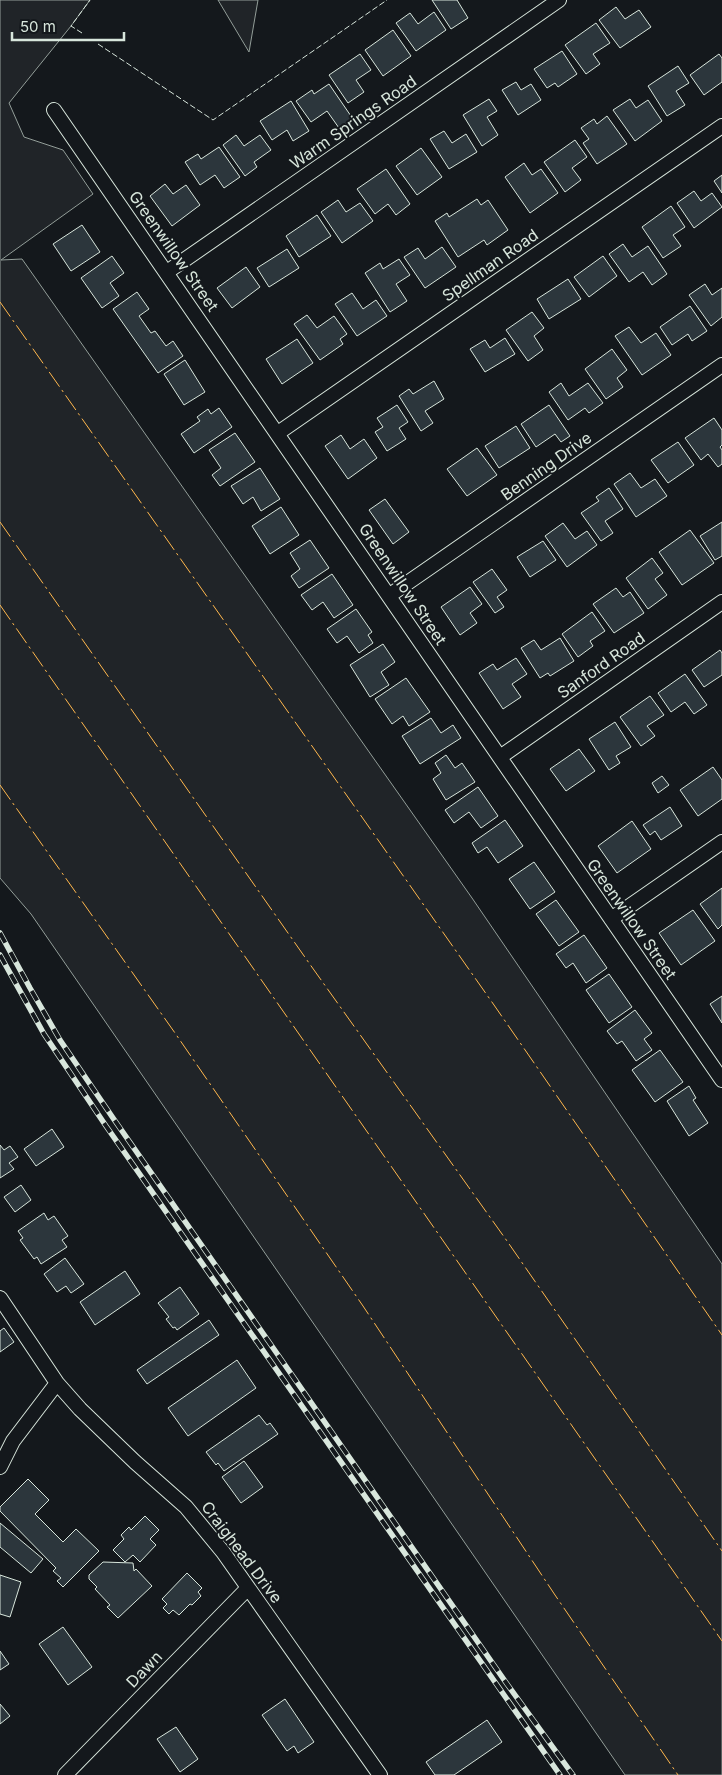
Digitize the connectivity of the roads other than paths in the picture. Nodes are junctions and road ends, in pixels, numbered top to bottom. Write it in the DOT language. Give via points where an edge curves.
graph roads {
  1 [pos="559,0"];
  2 [pos="54,110"];
  3 [pos="722,126"];
  4 [pos="167,272"];
  5 [pos="722,365"];
  6 [pos="278,433"];
  7 [pos="390,595"];
  8 [pos="722,602"];
  9 [pos="500,757"];
  10 [pos="722,842"];
  11 [pos="611,919"];
  12 [pos="722,1080"];
  13 [pos="0,1298"];
  14 [pos="57,1384"];
  15 [pos="0,1467"];
  16 [pos="248,1588"];
  17 [pos="65,1775"];
  18 [pos="380,1775"];
  1 -- 4 [label="street, Warm Springs Road"];
  2 -- 4 [label="street, Greenwillow Street"];
  3 -- 6 [label="street, Spellman Road"];
  4 -- 6 [label="street, Greenwillow Street"];
  5 -- 7 [label="street, Benning Drive"];
  6 -- 7 [label="street, Greenwillow Street"];
  7 -- 9 [label="street, Greenwillow Street"];
  8 -- 9 [label="street, Sanford Road"];
  9 -- 11 [label="street, Greenwillow Street"];
  10 -- 11 [label="street"];
  11 -- 12 [label="street, Greenwillow Street"];
  13 -- 14 [label="street, Craighead Drive"];
  14 -- 15 [label="street" via="13,1441"];
  14 -- 16 [label="street, Craighead Drive" via="135,1462 186,1506"];
  16 -- 17 [label="street, Dawn"];
  16 -- 18 [label="street, Craighead Drive"];
}
